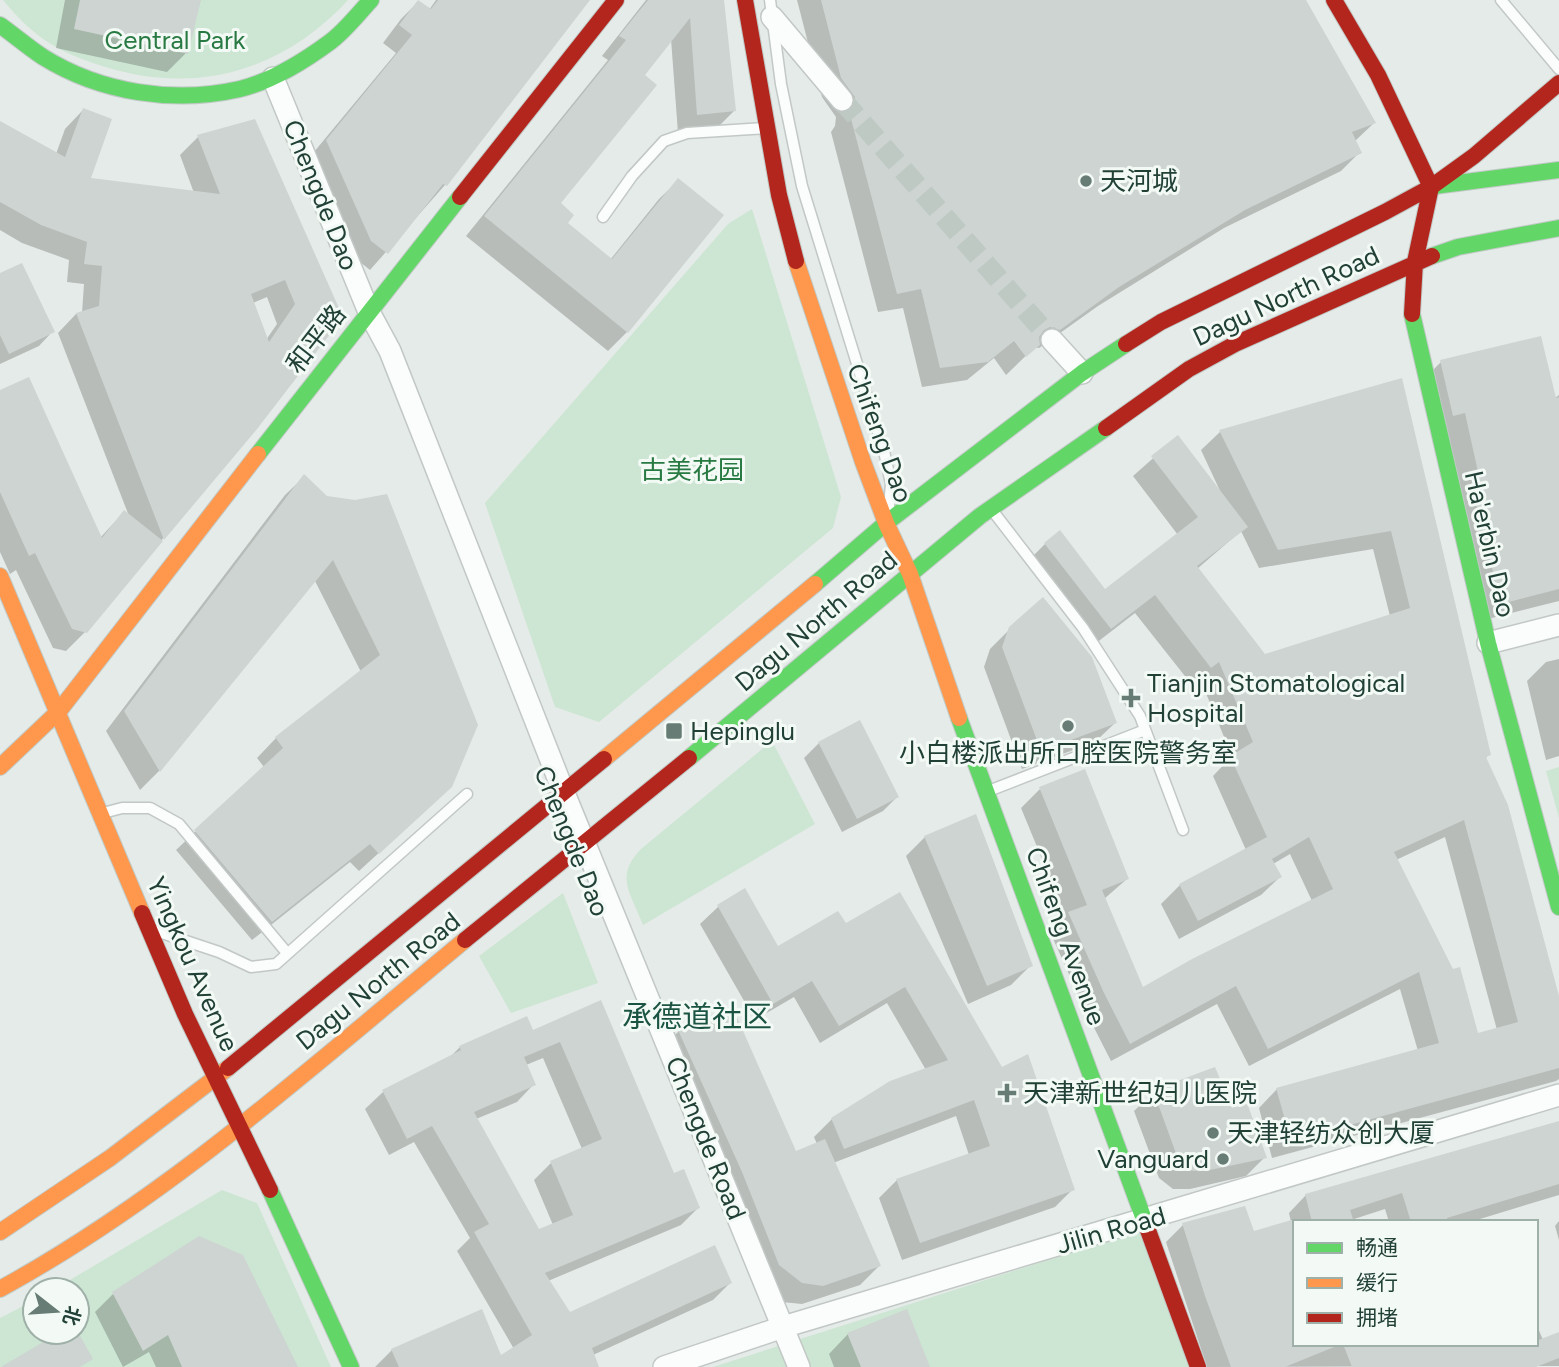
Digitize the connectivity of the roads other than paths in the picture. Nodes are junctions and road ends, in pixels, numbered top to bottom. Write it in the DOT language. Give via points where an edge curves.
graph roads {
  1 [pos="371,0"];
  2 [pos="616,0"];
  3 [pos="745,0"];
  4 [pos="1334,0"];
  5 [pos="1501,0"];
  6 [pos="771,9"];
  7 [pos="0,26"];
  8 [pos="1559,69"];
  9 [pos="273,78"];
  10 [pos="1559,83"];
  11 [pos="842,100"];
  12 [pos="766,128"];
  13 [pos="1559,170"];
  14 [pos="1431,187"];
  15 [pos="603,217"];
  16 [pos="1559,228"];
  17 [pos="1415,262"];
  18 [pos="369,312"];
  19 [pos="1052,340"];
  20 [pos="1082,373"];
  21 [pos="990,507"];
  22 [pos="886,523"];
  23 [pos="910,574"];
  24 [pos="0,576"];
  25 [pos="1559,625"];
  26 [pos="1488,643"];
  27 [pos="59,711"];
  28 [pos="1145,730"];
  29 [pos="0,767"];
  30 [pos="986,792"];
  31 [pos="467,794"];
  32 [pos="560,796"];
  33 [pos="102,814"];
  34 [pos="1183,830"];
  35 [pos="580,847"];
  36 [pos="1559,908"];
  37 [pos="150,929"];
  38 [pos="288,953"];
  39 [pos="216,1078"];
  40 [pos="1559,1095"];
  41 [pos="241,1125"];
  42 [pos="1145,1220"];
  43 [pos="0,1232"];
  44 [pos="0,1289"];
  45 [pos="777,1329"];
  46 [pos="351,1367"];
  47 [pos="664,1367"];
  48 [pos="786,1367"];
  49 [pos="799,1367"];
  50 [pos="1198,1367"];
  1 -- 9 [label="main road" via="321,50"];
  2 -- 18 [label="main road, 和平路"];
  3 -- 12 [label="main road, Chifeng Dao"];
  4 -- 14 [label="main road" via="1378,75"];
  5 -- 8 [label="lane"];
  6 -- 11 [label="street"];
  6 -- 22 [label="lane, Chifeng Dao" via="802,186 886,460 891,484"];
  7 -- 9 [label="main road" via="53,63 128,91 197,97"];
  9 -- 18 [label="street, Chengde Dao"];
  10 -- 14 [label="main road, Dagu North Road"];
  12 -- 15 [label="lane" via="687,134 664,141"];
  12 -- 22 [label="main road, Chifeng Dao" via="801,281"];
  13 -- 14 [label="main road, Dagu North Road"];
  14 -- 17 [label="main road, Ha'erbin Dao"];
  14 -- 20 [label="main road, Dagu North Road" via="1161,323"];
  16 -- 17 [label="main road, Dagu North Road" via="1458,247"];
  17 -- 21 [label="main road, Dagu North Road" via="1189,369"];
  17 -- 26 [label="main road, Ha'erbin Dao" via="1411,310"];
  18 -- 27 [label="main road, 和平路"];
  18 -- 32 [label="street, Chengde Dao" via="390,351"];
  19 -- 20 [label="street"];
  20 -- 22 [label="main road, Dagu North Road"];
  21 -- 23 [label="main road, Dagu North Road"];
  21 -- 28 [label="lane" via="1083,628"];
  22 -- 23 [label="main road, Chifeng Avenue"];
  22 -- 32 [label="main road, Dagu North Road"];
  23 -- 30 [label="main road, Chifeng Avenue"];
  23 -- 35 [label="main road, Dagu North Road"];
  24 -- 27 [label="main road, Yingkou Avenue"];
  25 -- 26 [label="street"];
  26 -- 36 [label="main road, Ha'erbin Dao"];
  27 -- 29 [label="main road, 和平路"];
  27 -- 33 [label="main road, Yingkou Avenue"];
  28 -- 30 [label="lane"];
  28 -- 34 [label="lane"];
  30 -- 42 [label="main road, Chifeng Avenue"];
  31 -- 38 [label="lane"];
  32 -- 35 [label="street"];
  32 -- 39 [label="main road, Dagu North Road"];
  33 -- 37 [label="main road, Yingkou Avenue"];
  33 -- 38 [label="lane" via="150,808 179,824"];
  35 -- 41 [label="main road, Dagu North Road"];
  35 -- 45 [label="street, Chengde Dao"];
  37 -- 38 [label="lane" via="251,967 276,964"];
  37 -- 39 [label="main road, Yingkou Avenue"];
  39 -- 41 [label="main road, Yingkou Avenue"];
  39 -- 43 [label="main road, Dagu North Road" via="135,1142"];
  40 -- 42 [label="street, Jilin Road"];
  41 -- 44 [label="main road, Dagu North Road" via="134,1206"];
  41 -- 46 [label="main road, Yingkou Avenue"];
  42 -- 45 [label="street, Jilin Road"];
  42 -- 50 [label="main road, Chifeng Avenue"];
  45 -- 47 [label="street, Jilin Road"];
  45 -- 48 [label="street, Chengde Dao"];
  45 -- 49 [label="street"];
}
